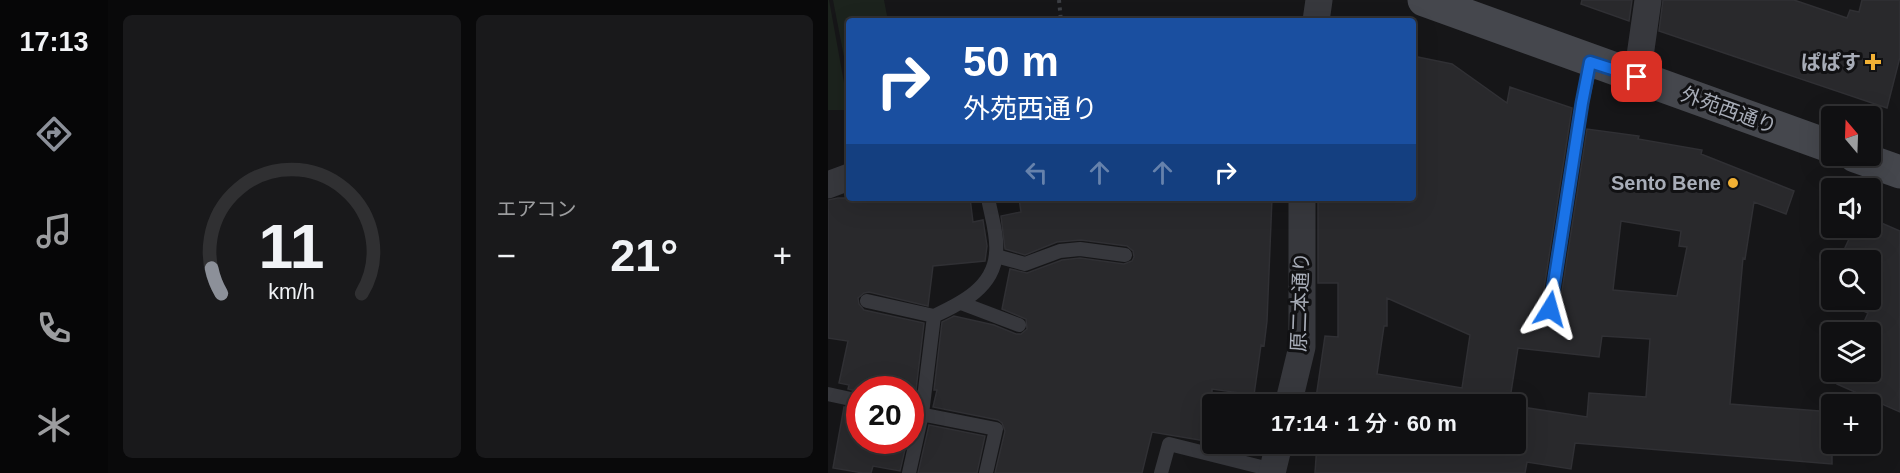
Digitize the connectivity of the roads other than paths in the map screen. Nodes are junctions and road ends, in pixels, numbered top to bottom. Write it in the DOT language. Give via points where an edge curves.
graph roads {
  1 [pos="1319,0"];
  2 [pos="1424,0"];
  3 [pos="1648,0"];
  4 [pos="1316,18"];
  5 [pos="1590,62"];
  6 [pos="1637,77"];
  7 [pos="1821,143"];
  8 [pos="1881,165"];
  9 [pos="1900,172"];
  10 [pos="846,178"];
  11 [pos="828,185"];
  12 [pos="989,201"];
  13 [pos="1302,201"];
  14 [pos="1125,255"];
  15 [pos="996,256"];
  16 [pos="867,301"];
  17 [pos="961,303"];
  18 [pos="1550,309"];
  19 [pos="934,316"];
  20 [pos="1019,325"];
  21 [pos="923,376"];
  22 [pos="828,394"];
  23 [pos="1291,394"];
  24 [pos="846,398"];
  25 [pos="924,415"];
  26 [pos="911,454"];
  27 [pos="1275,462"];
  28 [pos="909,473"];
  29 [pos="986,473"];
  30 [pos="1161,473"];
  1 -- 4 [label="street"];
  2 -- 5 [label="main road, 外苑西通り"];
  3 -- 6 [label="street"];
  5 -- 6 [label="main road, 外苑西通り"];
  5 -- 18 [label="lane"];
  6 -- 7 [label="main road, 外苑西通り"];
  8 -- 9 [label="main road"];
  10 -- 11 [label="street"];
  12 -- 15 [label="lane"];
  13 -- 23 [label="street, 原二本通り" via="1302,347"];
  14 -- 15 [label="lane" via="1080,249 1059,251 1025,264"];
  15 -- 17 [label="lane" via="994,268 981,288"];
  16 -- 19 [label="lane"];
  17 -- 19 [label="lane"];
  17 -- 20 [label="lane"];
  19 -- 21 [label="lane"];
  22 -- 24 [label="lane"];
  25 -- 29 [label="lane" via="996,429"];
  26 -- 28 [label="lane"];
  27 -- 30 [label="lane" via="1169,444"];
}
